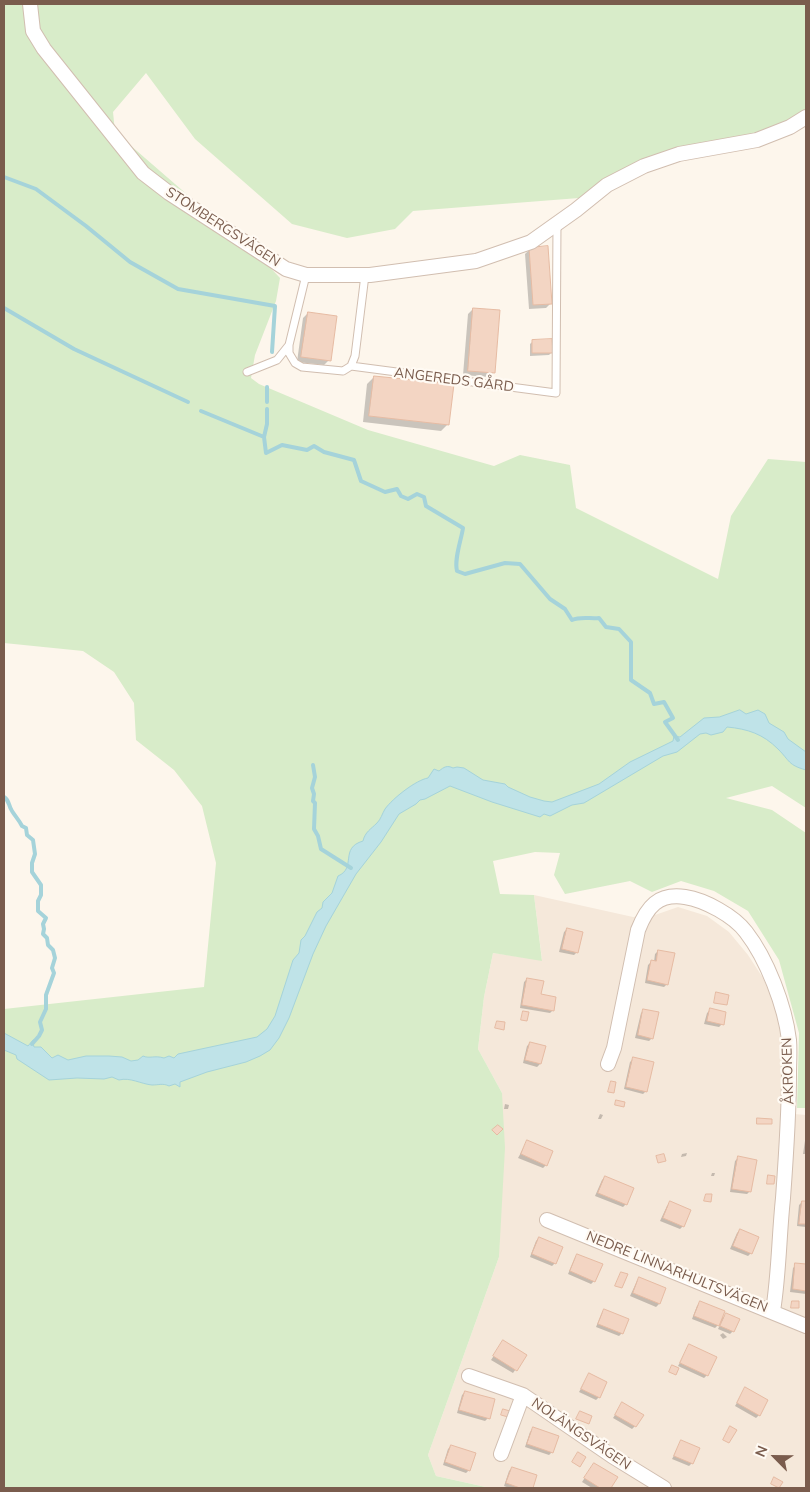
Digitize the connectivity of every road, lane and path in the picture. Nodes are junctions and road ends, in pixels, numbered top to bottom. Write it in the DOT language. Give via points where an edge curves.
graph roads {
  1 [pos="30,4"];
  2 [pos="806,116"];
  3 [pos="558,223"];
  4 [pos="306,275"];
  5 [pos="365,275"];
  6 [pos="289,344"];
  7 [pos="351,366"];
  8 [pos="247,372"];
  9 [pos="608,1064"];
  10 [pos="547,1220"];
  11 [pos="773,1311"];
  12 [pos="806,1326"];
  13 [pos="469,1376"];
  14 [pos="523,1395"];
  15 [pos="500,1454"];
  16 [pos="664,1488"];
  1 -- 4 [label="street, STOMBERGSVÄGEN" via="33,31 44,49 144,173 169,193 286,269"];
  2 -- 3 [label="street, STOMBERGSVÄGEN" via="790,127 757,140 679,154 644,166 607,185"];
  3 -- 5 [label="street, STOMBERGSVÄGEN" via="531,242 476,261"];
  3 -- 7 [label="lane, ANGEREDS GÅRD" via="556,393"];
  4 -- 5 [label="street, STOMBERGSVÄGEN"];
  4 -- 6 [label="lane"];
  5 -- 7 [label="lane"];
  6 -- 7 [label="lane, ANGEREDS GÅRD" via="289,353 302,367 343,371"];
  6 -- 8 [label="lane" via="276,360"];
  9 -- 11 [label="street, ÅKROKEN" via="638,930 651,906 664,897 693,898 728,916 746,931 778,992 789,1040 789,1108"];
  10 -- 11 [label="street, NEDRE LINNARHULTSVÄGEN"];
  11 -- 12 [label="street, NEDRE LINNARHULTSVÄGEN"];
  13 -- 14 [label="street, NOLÄNGSVÄGEN"];
  14 -- 15 [label="street, NOLÄNGSVÄGEN"];
  14 -- 16 [label="street, NOLÄNGSVÄGEN"];
}
